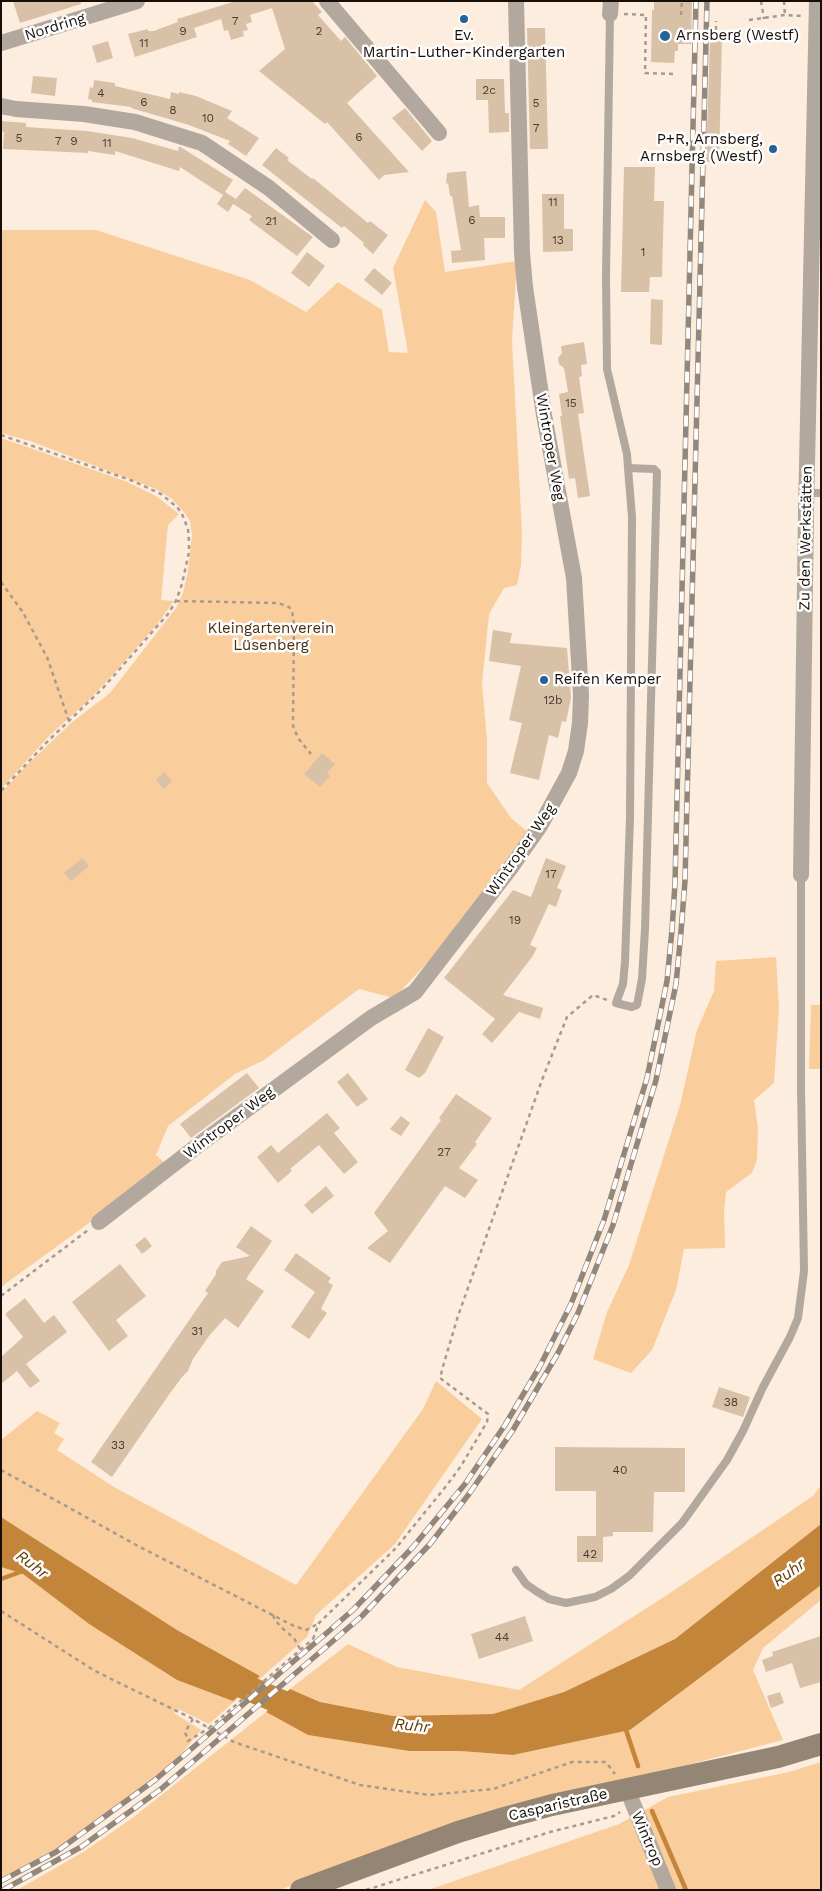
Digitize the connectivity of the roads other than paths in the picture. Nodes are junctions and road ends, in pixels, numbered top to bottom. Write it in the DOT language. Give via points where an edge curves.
graph roads {
  1 [pos="138,1"];
  2 [pos="327,1"];
  3 [pos="516,1"];
  4 [pos="816,1"];
  5 [pos="611,8"];
  6 [pos="2,42"];
  7 [pos="818,51"];
  8 [pos="1,106"];
  9 [pos="439,133"];
  10 [pos="332,240"];
  11 [pos="628,468"];
  12 [pos="814,493"];
  13 [pos="801,875"];
  14 [pos="99,1222"];
  15 [pos="516,1570"];
  16 [pos="821,1744"];
  17 [pos="630,1797"];
  18 [pos="301,1890"];
  19 [pos="668,1890"];
  1 -- 6 [label="street, Nordring"];
  2 -- 9 [label="street"];
  3 -- 14 [label="street, Wintroper Weg" via="525,287 544,415 574,578 580,723 569,773 546,818 415,992 371,1018"];
  4 -- 7 [label="street, Zu den Werkstätten"];
  5 -- 11 [label="lane" via="606,276 608,369 628,454"];
  7 -- 12 [label="street, Zu den Werkstätten"];
  8 -- 10 [label="street" via="135,122 202,143 269,188"];
  11 -- 11 [label="lane" via="654,469 657,472 642,979 637,1005 632,1007 616,1003 623,984 625,962 630,818 632,517"];
  12 -- 13 [label="street, Zu den Werkstätten"];
  13 -- 15 [label="lane" via="804,1271 798,1318 727,1460 682,1523 629,1576 595,1597 566,1603 549,1599 536,1591"];
  16 -- 17 [label="main road, Casparistraße"];
  17 -- 18 [label="main road, Casparistraße" via="504,1818"];
  17 -- 19 [label="street, Wintrop"];
}
